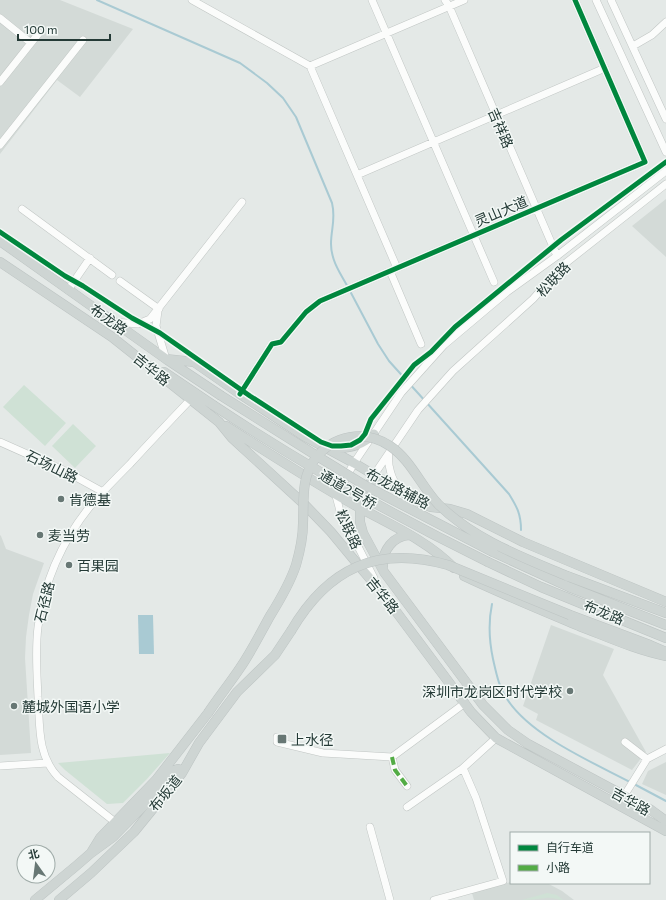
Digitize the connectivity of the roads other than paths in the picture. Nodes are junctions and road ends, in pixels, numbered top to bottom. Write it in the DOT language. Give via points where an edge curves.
graph roads {
  1 [pos="192,0"];
  2 [pos="372,0"];
  3 [pos="464,0"];
  4 [pos="575,0"];
  5 [pos="596,0"];
  6 [pos="612,0"];
  7 [pos="447,3"];
  8 [pos="0,18"];
  9 [pos="666,22"];
  10 [pos="39,33"];
  11 [pos="386,33"];
  12 [pos="83,40"];
  13 [pos="31,43"];
  14 [pos="633,46"];
  15 [pos="310,66"];
  16 [pos="605,68"];
  17 [pos="0,82"];
  18 [pos="666,99"];
  19 [pos="659,103"];
  20 [pos="496,115"];
  21 [pos="666,119"];
  22 [pos="433,142"];
  23 [pos="0,145"];
  24 [pos="666,152"];
  25 [pos="666,171"];
  26 [pos="357,175"];
  27 [pos="666,184"];
  28 [pos="242,202"];
  29 [pos="536,208"];
  30 [pos="22,209"];
  31 [pos="473,236"];
  32 [pos="0,242"];
  33 [pos="557,256"];
  34 [pos="90,258"];
  35 [pos="0,262"];
  36 [pos="397,268"];
  37 [pos="390,271"];
  38 [pos="112,275"];
  39 [pos="120,281"];
  40 [pos="494,282"];
  41 [pos="68,290"];
  42 [pos="159,309"];
  43 [pos="115,322"];
  44 [pos="112,337"];
  45 [pos="421,344"];
  46 [pos="166,359"];
  47 [pos="240,394"];
  48 [pos="220,395"];
  49 [pos="190,400"];
  50 [pos="213,405"];
  51 [pos="219,422"];
  52 [pos="374,434"];
  53 [pos="0,442"];
  54 [pos="318,444"];
  55 [pos="390,452"];
  56 [pos="354,464"];
  57 [pos="374,475"];
  58 [pos="103,492"];
  59 [pos="402,492"];
  60 [pos="336,494"];
  61 [pos="360,508"];
  62 [pos="409,535"];
  63 [pos="384,572"];
  64 [pos="546,577"];
  65 [pos="541,587"];
  66 [pos="384,594"];
  67 [pos="666,602"];
  68 [pos="666,613"];
  69 [pos="666,625"];
  70 [pos="666,638"];
  71 [pos="666,652"];
  72 [pos="666,656"];
  73 [pos="465,703"];
  74 [pos="277,737"];
  75 [pos="496,738"];
  76 [pos="625,742"];
  77 [pos="666,749"];
  78 [pos="392,757"];
  79 [pos="647,759"];
  80 [pos="48,763"];
  81 [pos="0,766"];
  82 [pos="463,768"];
  83 [pos="179,772"];
  84 [pos="407,786"];
  85 [pos="624,796"];
  86 [pos="407,807"];
  87 [pos="666,821"];
  88 [pos="115,822"];
  89 [pos="370,826"];
  90 [pos="666,831"];
  91 [pos="91,852"];
  92 [pos="35,900"];
  93 [pos="59,900"];
  94 [pos="390,900"];
  95 [pos="434,900"];
  1 -- 15 [label="street"];
  2 -- 11 [label="street"];
  3 -- 7 [label="street"];
  4 -- 16 [label="street"];
  5 -- 24 [label="street"];
  6 -- 14 [label="street"];
  7 -- 11 [label="street"];
  7 -- 20 [label="street, 吉祥路"];
  8 -- 13 [label="street"];
  9 -- 14 [label="street" via="652,35"];
  10 -- 13 [label="street"];
  11 -- 15 [label="street"];
  11 -- 22 [label="street"];
  12 -- 23 [label="street"];
  13 -- 17 [label="street"];
  14 -- 19 [label="street"];
  15 -- 26 [label="street"];
  16 -- 20 [label="street"];
  16 -- 29 [label="street, 灵山大道" via="645,162"];
  18 -- 19 [label="street"];
  19 -- 21 [label="street"];
  20 -- 22 [label="street"];
  20 -- 29 [label="street, 吉祥路"];
  22 -- 26 [label="street"];
  22 -- 31 [label="street"];
  25 -- 33 [label="street, 松联路"];
  26 -- 36 [label="street"];
  27 -- 55 [label="street, 松联路" via="562,266 533,299 467,357 418,410"];
  28 -- 42 [label="street"];
  29 -- 31 [label="street, 灵山大道"];
  29 -- 33 [label="street, 吉祥路"];
  30 -- 34 [label="street"];
  31 -- 36 [label="street, 灵山大道"];
  31 -- 40 [label="street"];
  32 -- 41 [label="main road, 布龙路"];
  33 -- 52 [label="street, 松联路" via="507,292 444,345 401,394"];
  34 -- 38 [label="street"];
  34 -- 41 [label="street"];
  35 -- 44 [label="main road, 布龙路"];
  36 -- 37 [label="street, 灵山大道"];
  37 -- 45 [label="street"];
  37 -- 47 [label="street, 灵山大道" via="320,301 306,312 281,342 272,344"];
  39 -- 42 [label="street"];
  41 -- 43 [label="main road, 布龙路"];
  42 -- 43 [label="street" via="145,322"];
  42 -- 46 [label="street" via="156,326"];
  43 -- 46 [label="main road, 布龙路"];
  44 -- 49 [label="main road, 吉华路"];
  44 -- 50 [label="main road, 布龙路"];
  46 -- 47 [label="main road, 布龙路辅路" via="194,362"];
  46 -- 48 [label="main road, 布龙路"];
  47 -- 54 [label="main road, 布龙路辅路"];
  48 -- 64 [label="main road, 通道2号桥, bridge" via="366,486"];
  49 -- 51 [label="main road, 吉华路"];
  49 -- 58 [label="street, 石径路"];
  50 -- 65 [label="main road, 通道2号桥, bridge" via="348,489 426,532"];
  51 -- 60 [label="main road"];
  51 -- 66 [label="main road, 吉华路" via="232,438 321,521"];
  52 -- 54 [label="main road" via="348,447 332,448"];
  52 -- 56 [label="street, 松联路"];
  53 -- 58 [label="street, 石场山路" via="63,470"];
  54 -- 56 [label="main road, 布龙路辅路"];
  55 -- 57 [label="street, 松联路"];
  55 -- 59 [label="street" via="388,459 392,473"];
  56 -- 57 [label="main road, 布龙路辅路"];
  56 -- 60 [label="street, 松联路"];
  57 -- 59 [label="main road, 布龙路辅路"];
  57 -- 61 [label="main road, 吉华路"];
  58 -- 80 [label="street, 石径路" via="74,528 59,555 40,612 36,658 41,741"];
  59 -- 67 [label="main road, 布龙路辅路" via="427,506 466,514 523,542"];
  60 -- 61 [label="main road"];
  60 -- 66 [label="street, 松联路" via="340,511"];
  61 -- 62 [label="main road"];
  61 -- 63 [label="main road, 吉华路" via="363,534"];
  62 -- 63 [label="main road" via="397,539 386,549 383,560"];
  62 -- 72 [label="main road" via="463,575 614,640 648,653"];
  63 -- 85 [label="main road, 吉华路" via="471,690 499,722 540,751"];
  64 -- 69 [label="main road, 布龙路"];
  65 -- 70 [label="main road, 布龙路"];
  66 -- 73 [label="main road, 吉华路"];
  68 -- 88 [label="main road, bridge" via="567,576 500,546 465,526 439,504 404,459 386,443 369,437 344,438 332,443 314,459 304,487 302,532 295,566 284,592 244,662 156,780"];
  71 -- 83 [label="main road, 布坂道, bridge" via="448,565 399,557 380,560 360,566 336,579 321,591 308,605 275,655 237,692"];
  73 -- 75 [label="main road, 吉华路"];
  73 -- 78 [label="street"];
  74 -- 78 [label="street" via="278,742 322,753"];
  75 -- 82 [label="street"];
  75 -- 90 [label="main road, 吉华路"];
  76 -- 79 [label="street"];
  77 -- 79 [label="street"];
  78 -- 84 [label="street" via="395,770"];
  79 -- 85 [label="street"];
  80 -- 81 [label="street"];
  80 -- 88 [label="street, 石径路" via="58,777"];
  82 -- 86 [label="street"];
  82 -- 95 [label="street" via="476,798 503,881"];
  83 -- 91 [label="main road, 布坂道" via="113,836"];
  83 -- 93 [label="main road, 布坂道" via="134,832"];
  85 -- 87 [label="main road, 吉华路"];
  88 -- 91 [label="main road"];
  89 -- 94 [label="street"];
  91 -- 92 [label="main road, 布坂道"];
}
